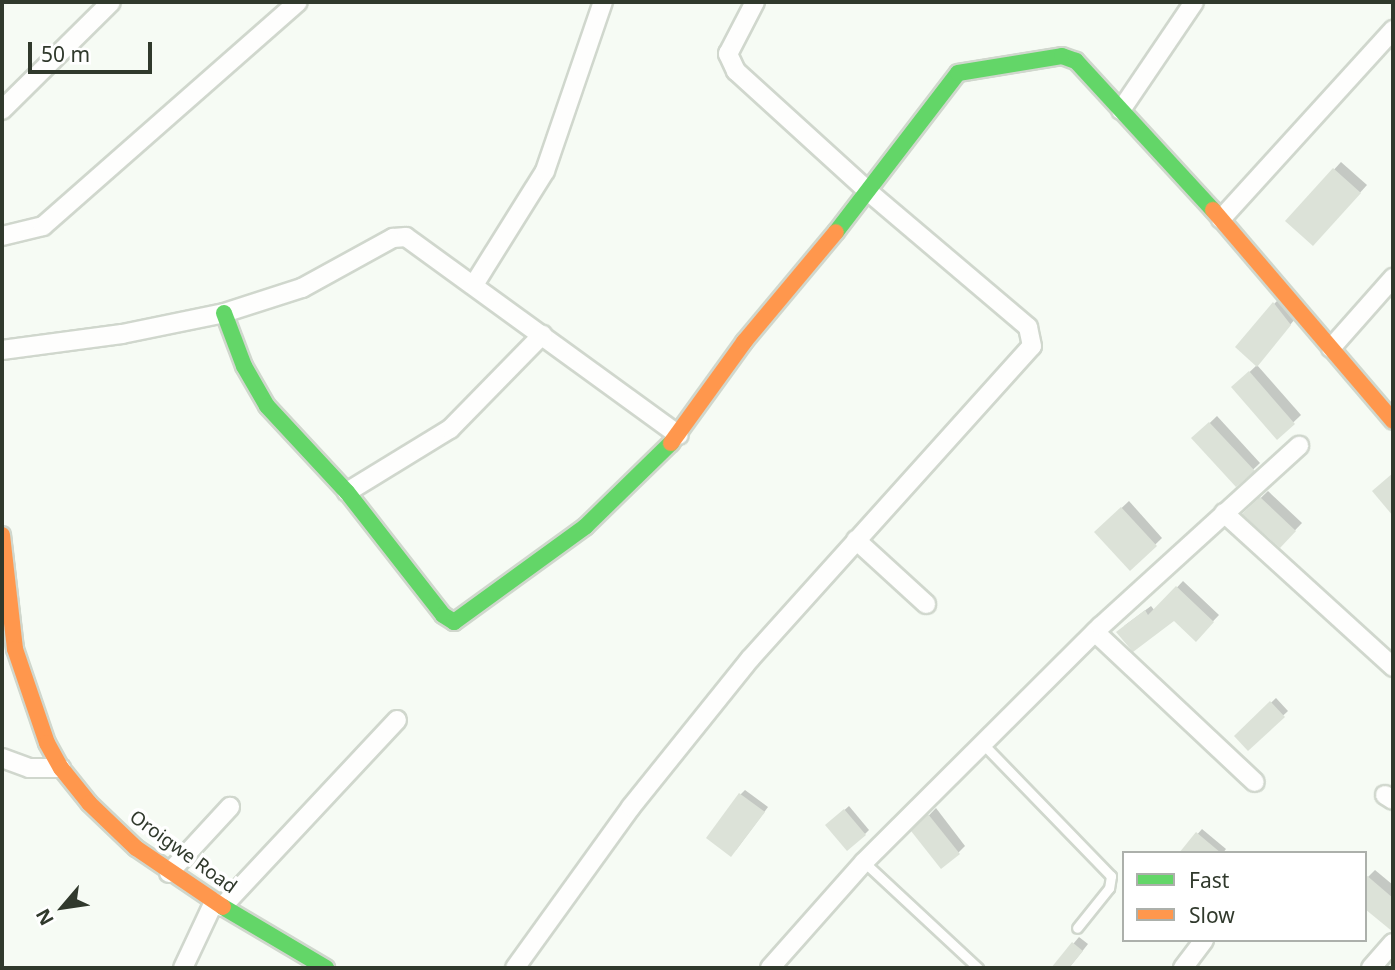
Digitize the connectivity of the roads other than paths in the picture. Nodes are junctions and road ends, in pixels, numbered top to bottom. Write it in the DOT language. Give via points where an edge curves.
graph roads {
  1 [pos="111,2"];
  2 [pos="298,2"];
  3 [pos="603,2"];
  4 [pos="755,2"];
  5 [pos="1194,2"];
  6 [pos="1393,30"];
  7 [pos="2,110"];
  8 [pos="1121,110"];
  9 [pos="869,192"];
  10 [pos="1221,219"];
  11 [pos="2,236"];
  12 [pos="1393,278"];
  13 [pos="475,282"];
  14 [pos="224,313"];
  15 [pos="542,335"];
  16 [pos="1331,348"];
  17 [pos="2,350"];
  18 [pos="1393,421"];
  19 [pos="679,435"];
  20 [pos="1299,446"];
  21 [pos="346,492"];
  22 [pos="1224,513"];
  23 [pos="2,535"];
  24 [pos="856,540"];
  25 [pos="926,604"];
  26 [pos="1095,632"];
  27 [pos="1393,667"];
  28 [pos="397,720"];
  29 [pos="984,744"];
  30 [pos="4,763"];
  31 [pos="61,768"];
  32 [pos="1255,782"];
  33 [pos="230,807"];
  34 [pos="864,862"];
  35 [pos="169,873"];
  36 [pos="218,905"];
  37 [pos="1077,928"];
  38 [pos="1202,942"];
  39 [pos="1393,943"];
  40 [pos="183,968"];
  41 [pos="326,968"];
  42 [pos="515,968"];
  43 [pos="770,968"];
  44 [pos="978,968"];
  45 [pos="1183,968"];
  46 [pos="1371,968"];
  1 -- 7 [label="street"];
  2 -- 11 [label="street" via="43,226"];
  3 -- 13 [label="street" via="545,171"];
  4 -- 9 [label="street" via="728,54 736,71"];
  5 -- 8 [label="street"];
  6 -- 10 [label="street"];
  8 -- 9 [label="street" via="1071,57 965,71 954,78"];
  8 -- 10 [label="street"];
  9 -- 19 [label="street" via="744,342"];
  9 -- 24 [label="street" via="1033,335 1032,346 962,429"];
  10 -- 16 [label="street"];
  12 -- 16 [label="street"];
  13 -- 14 [label="street" via="420,243 407,237 393,238 302,288"];
  13 -- 15 [label="street"];
  14 -- 17 [label="street" via="122,334"];
  14 -- 21 [label="street" via="256,391"];
  15 -- 19 [label="street"];
  15 -- 21 [label="street" via="450,429"];
  16 -- 18 [label="street"];
  19 -- 21 [label="street" via="586,526 527,574 454,622"];
  20 -- 22 [label="street"];
  22 -- 26 [label="street"];
  22 -- 27 [label="street"];
  23 -- 31 [label="street, Oroigwe Road" via="15,649"];
  24 -- 25 [label="street"];
  24 -- 42 [label="street" via="750,659 631,807"];
  26 -- 29 [label="street"];
  26 -- 32 [label="street"];
  28 -- 36 [label="street"];
  29 -- 34 [label="street"];
  29 -- 37 [label="lane" via="1111,876 1109,888"];
  30 -- 31 [label="street"];
  31 -- 35 [label="street, Oroigwe Road" via="119,834"];
  33 -- 35 [label="street"];
  34 -- 43 [label="street"];
  34 -- 44 [label="lane"];
  35 -- 36 [label="street, Oroigwe Road"];
  36 -- 40 [label="street"];
  36 -- 41 [label="street, Oroigwe Road"];
  38 -- 45 [label="street"];
  39 -- 46 [label="street"];
}
